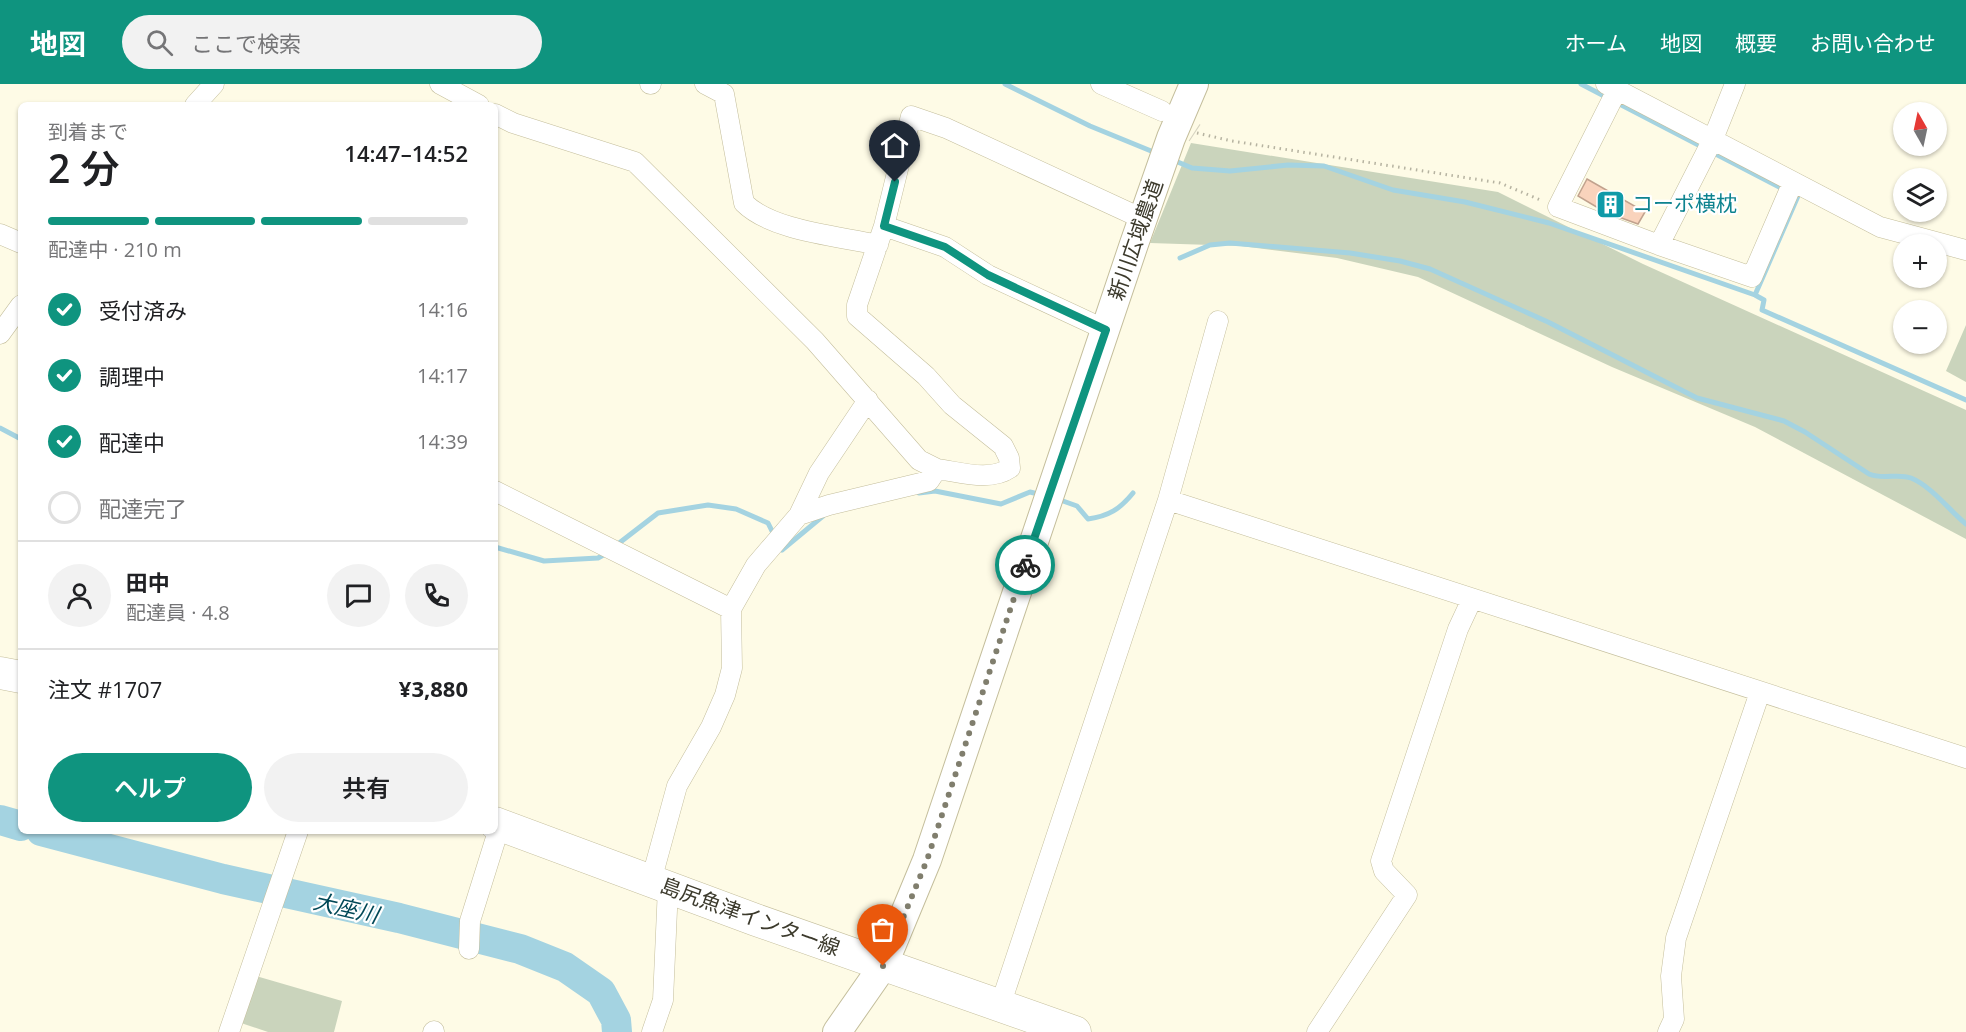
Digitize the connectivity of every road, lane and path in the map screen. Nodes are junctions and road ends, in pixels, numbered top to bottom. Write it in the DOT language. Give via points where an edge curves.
graph roads {
  1 [pos="214,84"];
  2 [pos="440,84"];
  3 [pos="705,84"];
  4 [pos="1101,84"];
  5 [pos="1194,84"];
  6 [pos="1735,84"];
  7 [pos="1612,92"];
  8 [pos="198,102"];
  9 [pos="473,102"];
  10 [pos="1162,111"];
  11 [pos="498,116"];
  12 [pos="1195,133"];
  13 [pos="1711,145"];
  14 [pos="1789,190"];
  15 [pos="1558,207"];
  16 [pos="1143,219"];
  17 [pos="0,234"];
  18 [pos="881,236"];
  19 [pos="18,242"];
  20 [pos="1659,245"];
  21 [pos="1966,250"];
  22 [pos="18,309"];
  23 [pos="1218,321"];
  24 [pos="1106,330"];
  25 [pos="0,334"];
  26 [pos="868,400"];
  27 [pos="937,470"];
  28 [pos="498,492"];
  29 [pos="1168,500"];
  30 [pos="799,515"];
  31 [pos="1472,598"];
  32 [pos="731,609"];
  33 [pos="0,673"];
  34 [pos="18,676"];
  35 [pos="1760,692"];
  36 [pos="1966,758"];
  37 [pos="498,824"];
  38 [pos="297,834"];
  39 [pos="494,834"];
  40 [pos="659,884"];
  41 [pos="470,949"];
  42 [pos="883,966"];
  43 [pos="1000,1006"];
  44 [pos="1060,1030"];
  45 [pos="230,1032"];
  46 [pos="652,1032"];
  47 [pos="837,1032"];
  48 [pos="1317,1032"];
  49 [pos="1668,1032"];
  1 -- 8 [label="street"];
  2 -- 9 [label="street"];
  3 -- 18 [label="street" via="724,94 744,203 756,214 781,223"];
  4 -- 10 [label="street"];
  5 -- 16 [label="street, 新川広域農道"];
  6 -- 13 [label="street"];
  7 -- 13 [label="street"];
  7 -- 15 [label="street"];
  11 -- 26 [label="street" via="635,162 815,341"];
  12 -- 15 [label="path" via="1500,183"];
  13 -- 14 [label="street"];
  13 -- 20 [label="street"];
  14 -- 20 [label="street" via="1752,277"];
  14 -- 21 [label="street" via="1880,227"];
  15 -- 20 [label="street"];
  16 -- 18 [label="street" via="946,128 911,116"];
  16 -- 24 [label="street, 新川広域農道"];
  17 -- 19 [label="street"];
  18 -- 24 [label="street" via="945,247 988,275"];
  18 -- 27 [label="street" via="857,305 857,316 926,376 952,405 1003,446 1010,468 990,476"];
  22 -- 25 [label="street"];
  23 -- 29 [label="street"];
  24 -- 42 [label="street, 新川広域農道" via="927,860"];
  26 -- 27 [label="street" via="919,460"];
  26 -- 30 [label="street" via="819,473"];
  27 -- 30 [label="street" via="929,481"];
  28 -- 32 [label="street"];
  29 -- 31 [label="street"];
  29 -- 43 [label="street"];
  30 -- 32 [label="street" via="756,565"];
  31 -- 35 [label="street"];
  31 -- 48 [label="street" via="1381,861 1384,871 1407,895"];
  32 -- 40 [label="street" via="732,668 725,695 677,786"];
  33 -- 34 [label="main road"];
  35 -- 36 [label="street"];
  35 -- 49 [label="street" via="1676,938 1671,976 1674,1019"];
  37 -- 40 [label="main road, 島尻魚津インター線"];
  38 -- 45 [label="street"];
  39 -- 41 [label="street" via="470,921"];
  40 -- 42 [label="main road, 島尻魚津インター線"];
  40 -- 46 [label="street" via="663,1000"];
  42 -- 43 [label="main road, 島尻魚津インター線"];
  42 -- 47 [label="street, 新川広域農道"];
  43 -- 44 [label="main road, 島尻魚津インター線"];
}
